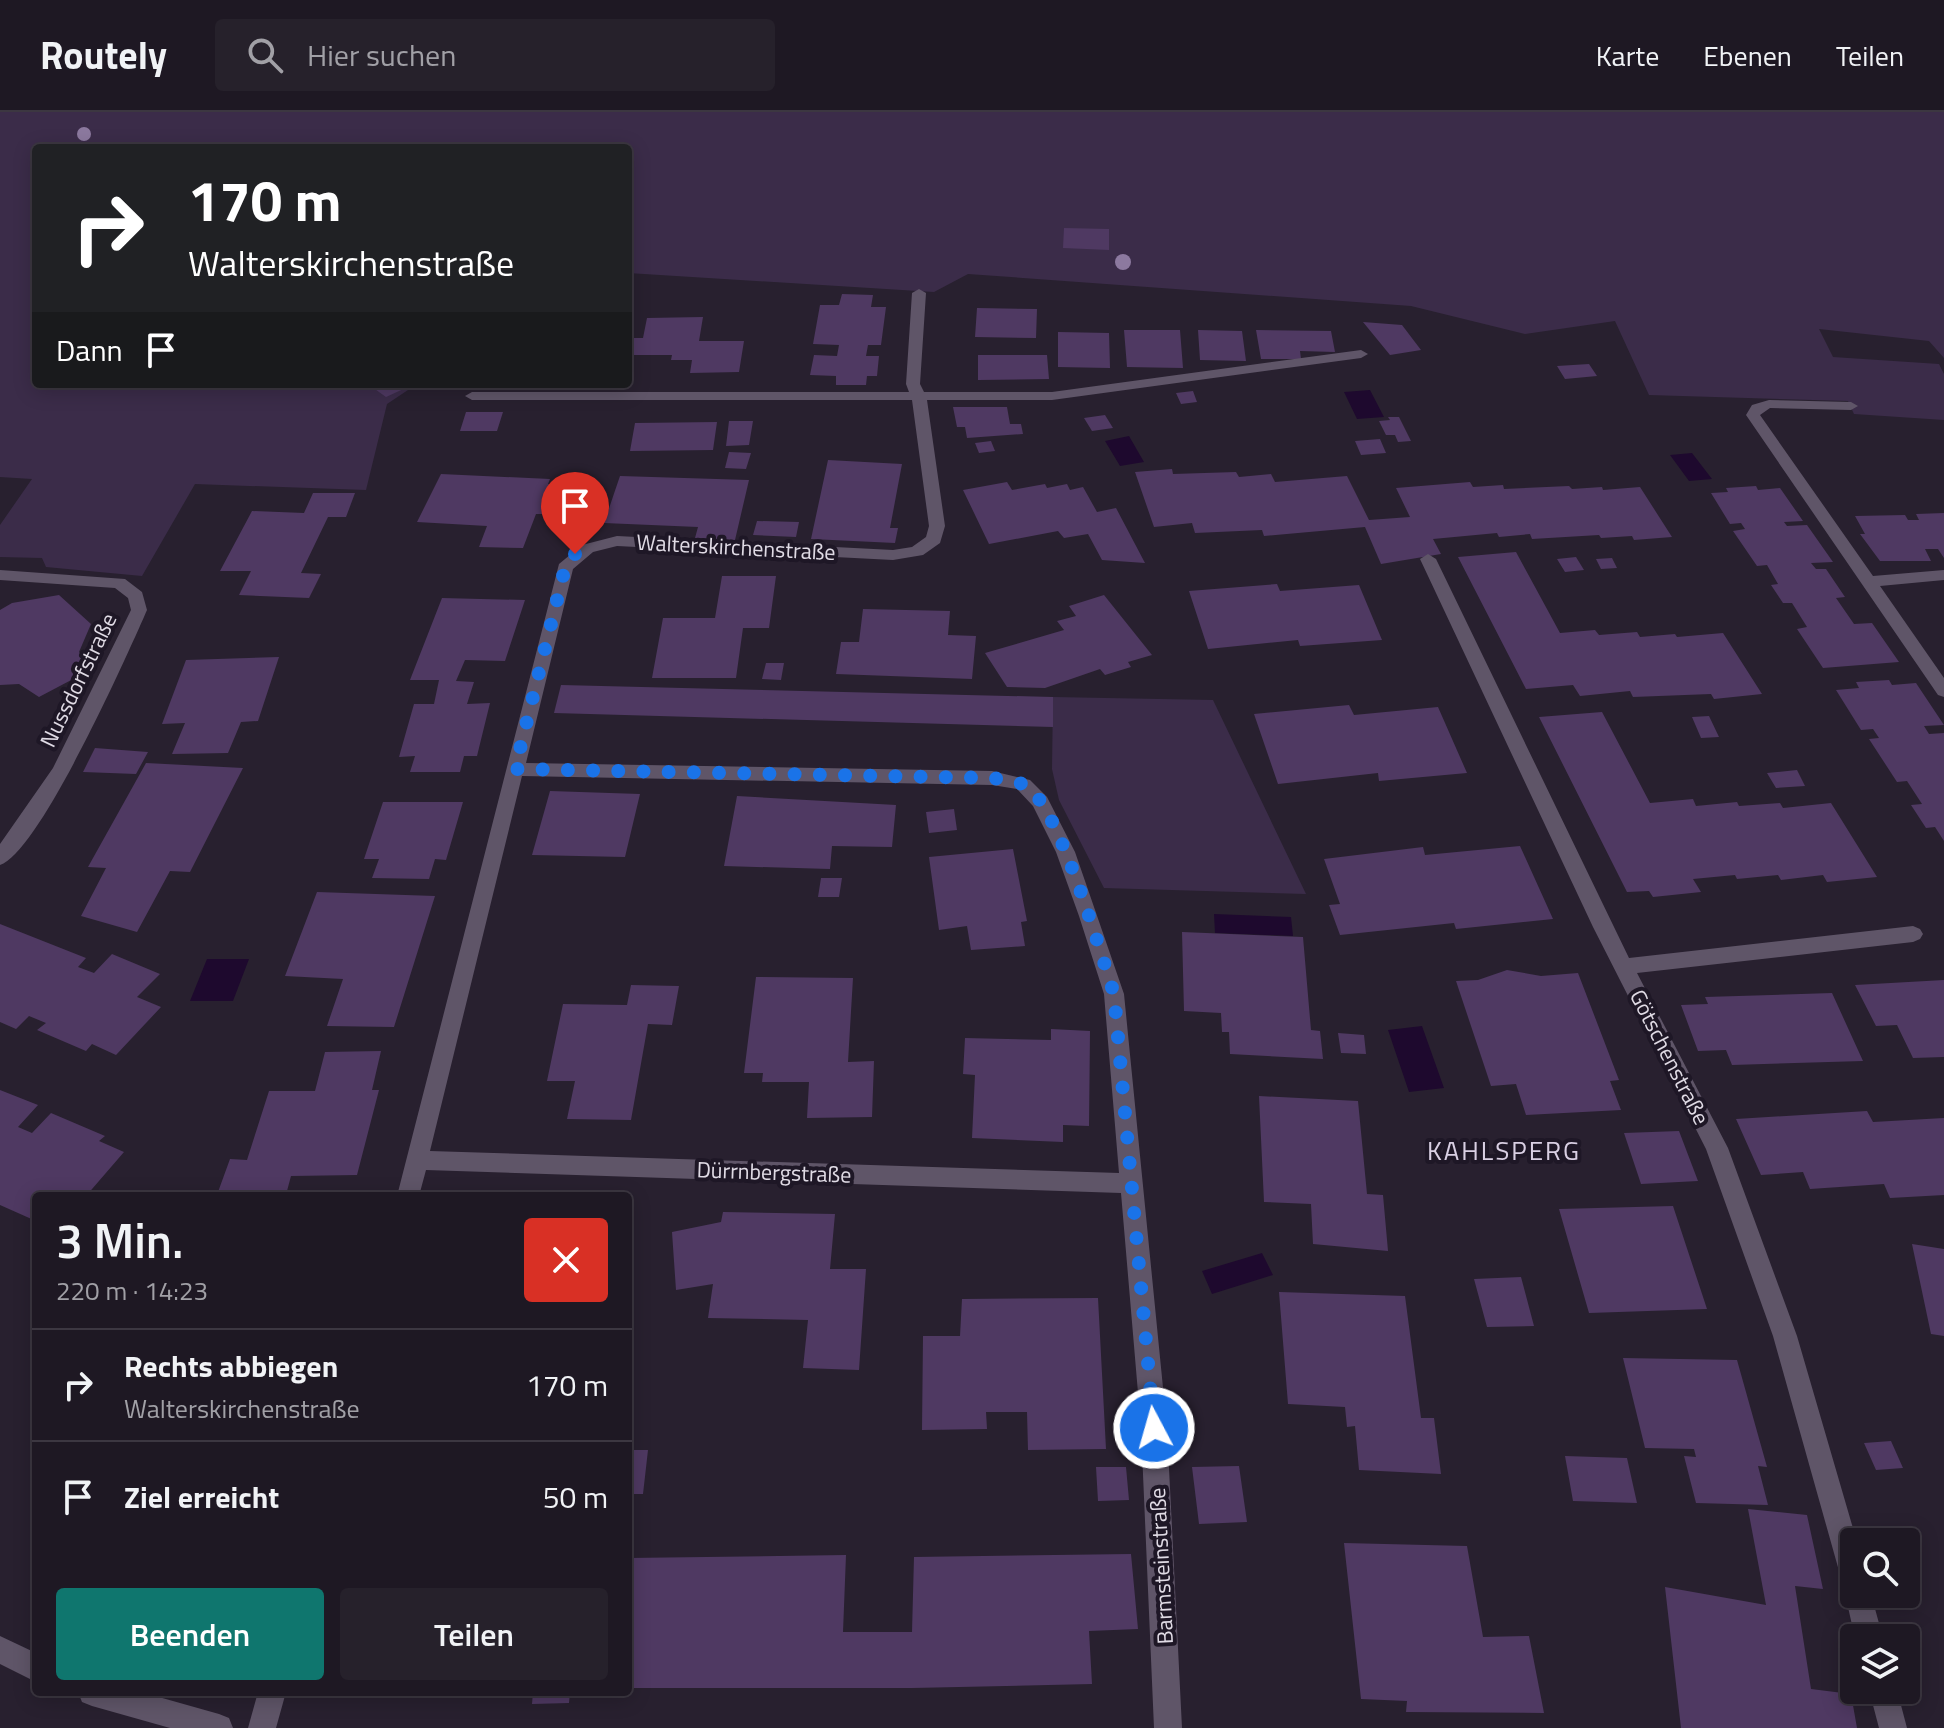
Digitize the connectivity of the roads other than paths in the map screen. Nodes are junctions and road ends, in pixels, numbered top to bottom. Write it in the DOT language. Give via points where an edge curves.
graph roads {
  1 [pos="919,293"];
  2 [pos="1361,354"];
  3 [pos="472,396"];
  4 [pos="919,396"];
  5 [pos="1851,406"];
  6 [pos="1428,559"];
  7 [pos="0,575"];
  8 [pos="1944,575"];
  9 [pos="1869,582"];
  10 [pos="1944,691"];
  11 [pos="515,769"];
  12 [pos="0,858"];
  13 [pos="1913,934"];
  14 [pos="1623,967"];
  15 [pos="418,1160"];
  16 [pos="1129,1183"];
  17 [pos="409,1192"];
  18 [pos="1840,1529"];
  19 [pos="0,1650"];
  20 [pos="32,1666"];
  21 [pos="106,1696"];
  22 [pos="271,1696"];
  23 [pos="1887,1704"];
  24 [pos="219,1728"];
  25 [pos="262,1728"];
  26 [pos="1168,1728"];
  27 [pos="1893,1728"];
  1 -- 4 [label="street, Walterskirchenstraße" via="913,384"];
  2 -- 4 [label="street" via="1052,396"];
  3 -- 4 [label="street"];
  4 -- 11 [label="street, Walterskirchenstraße" via="937,526 934,539 917,551 893,555 617,541 575,554 565,568"];
  5 -- 9 [label="street" via="1769,404 1753,415"];
  6 -- 14 [label="street, Götschenstraße"];
  7 -- 12 [label="street, Nussdorfstraße" via="119,583 136,596 139,610 80,736"];
  8 -- 9 [label="street"];
  9 -- 10 [label="street"];
  11 -- 15 [label="street, Walterskirchenstraße"];
  11 -- 16 [label="street, Barmsteinstraße" via="992,778 1017,781 1030,789 1054,825 1114,994"];
  13 -- 14 [label="street"];
  14 -- 18 [label="street, Götschenstraße" via="1735,1192 1785,1336"];
  15 -- 16 [label="street, Dürrnbergstraße"];
  15 -- 17 [label="street, Walterskirchenstraße"];
  16 -- 26 [label="street, Barmsteinstraße" via="1154,1428"];
  19 -- 20 [label="street"];
  21 -- 24 [label="street"];
  22 -- 25 [label="street"];
  23 -- 27 [label="street"];
}
